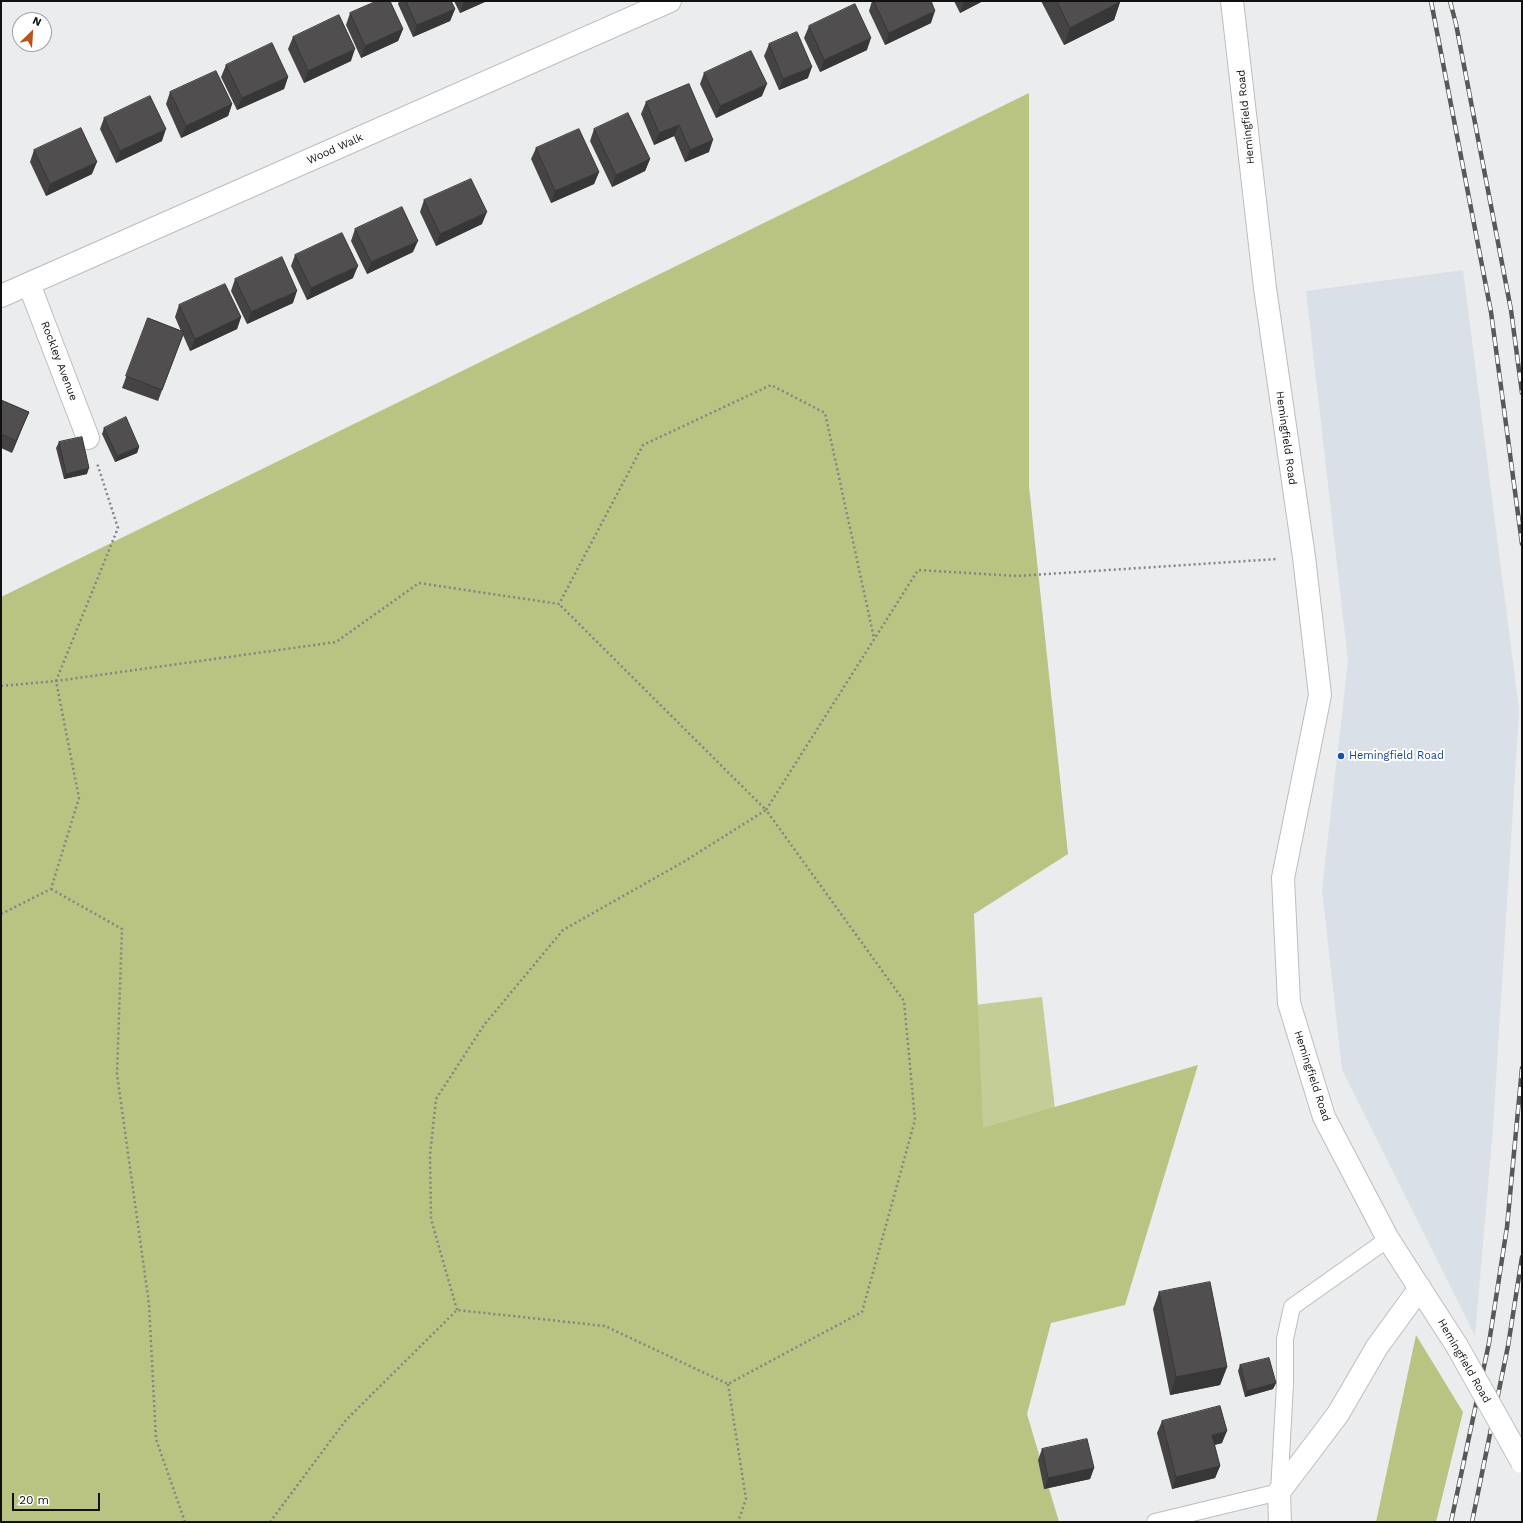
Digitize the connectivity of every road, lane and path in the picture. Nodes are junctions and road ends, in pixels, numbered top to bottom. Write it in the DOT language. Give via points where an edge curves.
graph roads {
  1 [pos="670,1"];
  2 [pos="1232,1"];
  3 [pos="29,284"];
  4 [pos="1,296"];
  5 [pos="88,438"];
  6 [pos="1304,557"];
  7 [pos="559,604"];
  8 [pos="874,639"];
  9 [pos="56,681"];
  10 [pos="1,686"];
  11 [pos="766,810"];
  12 [pos="50,889"];
  13 [pos="1,914"];
  14 [pos="1388,1239"];
  15 [pos="1420,1288"];
  16 [pos="457,1310"];
  17 [pos="728,1384"];
  18 [pos="1522,1462"];
  19 [pos="1279,1492"];
  20 [pos="185,1522"];
  21 [pos="270,1522"];
  22 [pos="738,1522"];
  23 [pos="1155,1522"];
  24 [pos="1280,1522"];
  1 -- 3 [label="street, Wood Walk"];
  2 -- 6 [label="street, Hemingfield Road" via="1265,288"];
  3 -- 4 [label="street, Wood Walk"];
  3 -- 5 [label="street, Rockley Avenue"];
  5 -- 9 [label="path" via="118,528"];
  6 -- 8 [label="path" via="1017,576 918,570"];
  6 -- 14 [label="street, Hemingfield Road" via="1320,695 1283,878 1289,1003 1324,1117"];
  7 -- 8 [label="path" via="643,445 771,384 825,413"];
  7 -- 9 [label="path" via="418,584 336,642"];
  7 -- 11 [label="path"];
  8 -- 11 [label="path"];
  9 -- 10 [label="path"];
  9 -- 12 [label="path" via="78,798"];
  11 -- 16 [label="path" via="685,861 563,930 484,1025 436,1099 430,1155 431,1219"];
  11 -- 17 [label="path" via="904,1001 915,1120 862,1312"];
  12 -- 13 [label="path"];
  12 -- 20 [label="path" via="122,929 117,1074 149,1304 156,1439"];
  14 -- 15 [label="street, Hemingfield Road"];
  14 -- 19 [label="lane" via="1292,1307 1285,1339"];
  15 -- 18 [label="street, Hemingfield Road, bridge" via="1457,1346"];
  15 -- 19 [label="street" via="1377,1347 1338,1414"];
  16 -- 17 [label="path" via="605,1326"];
  16 -- 21 [label="path" via="346,1420"];
  17 -- 22 [label="path" via="746,1499"];
  19 -- 23 [label="lane"];
  19 -- 24 [label="street"];
}
